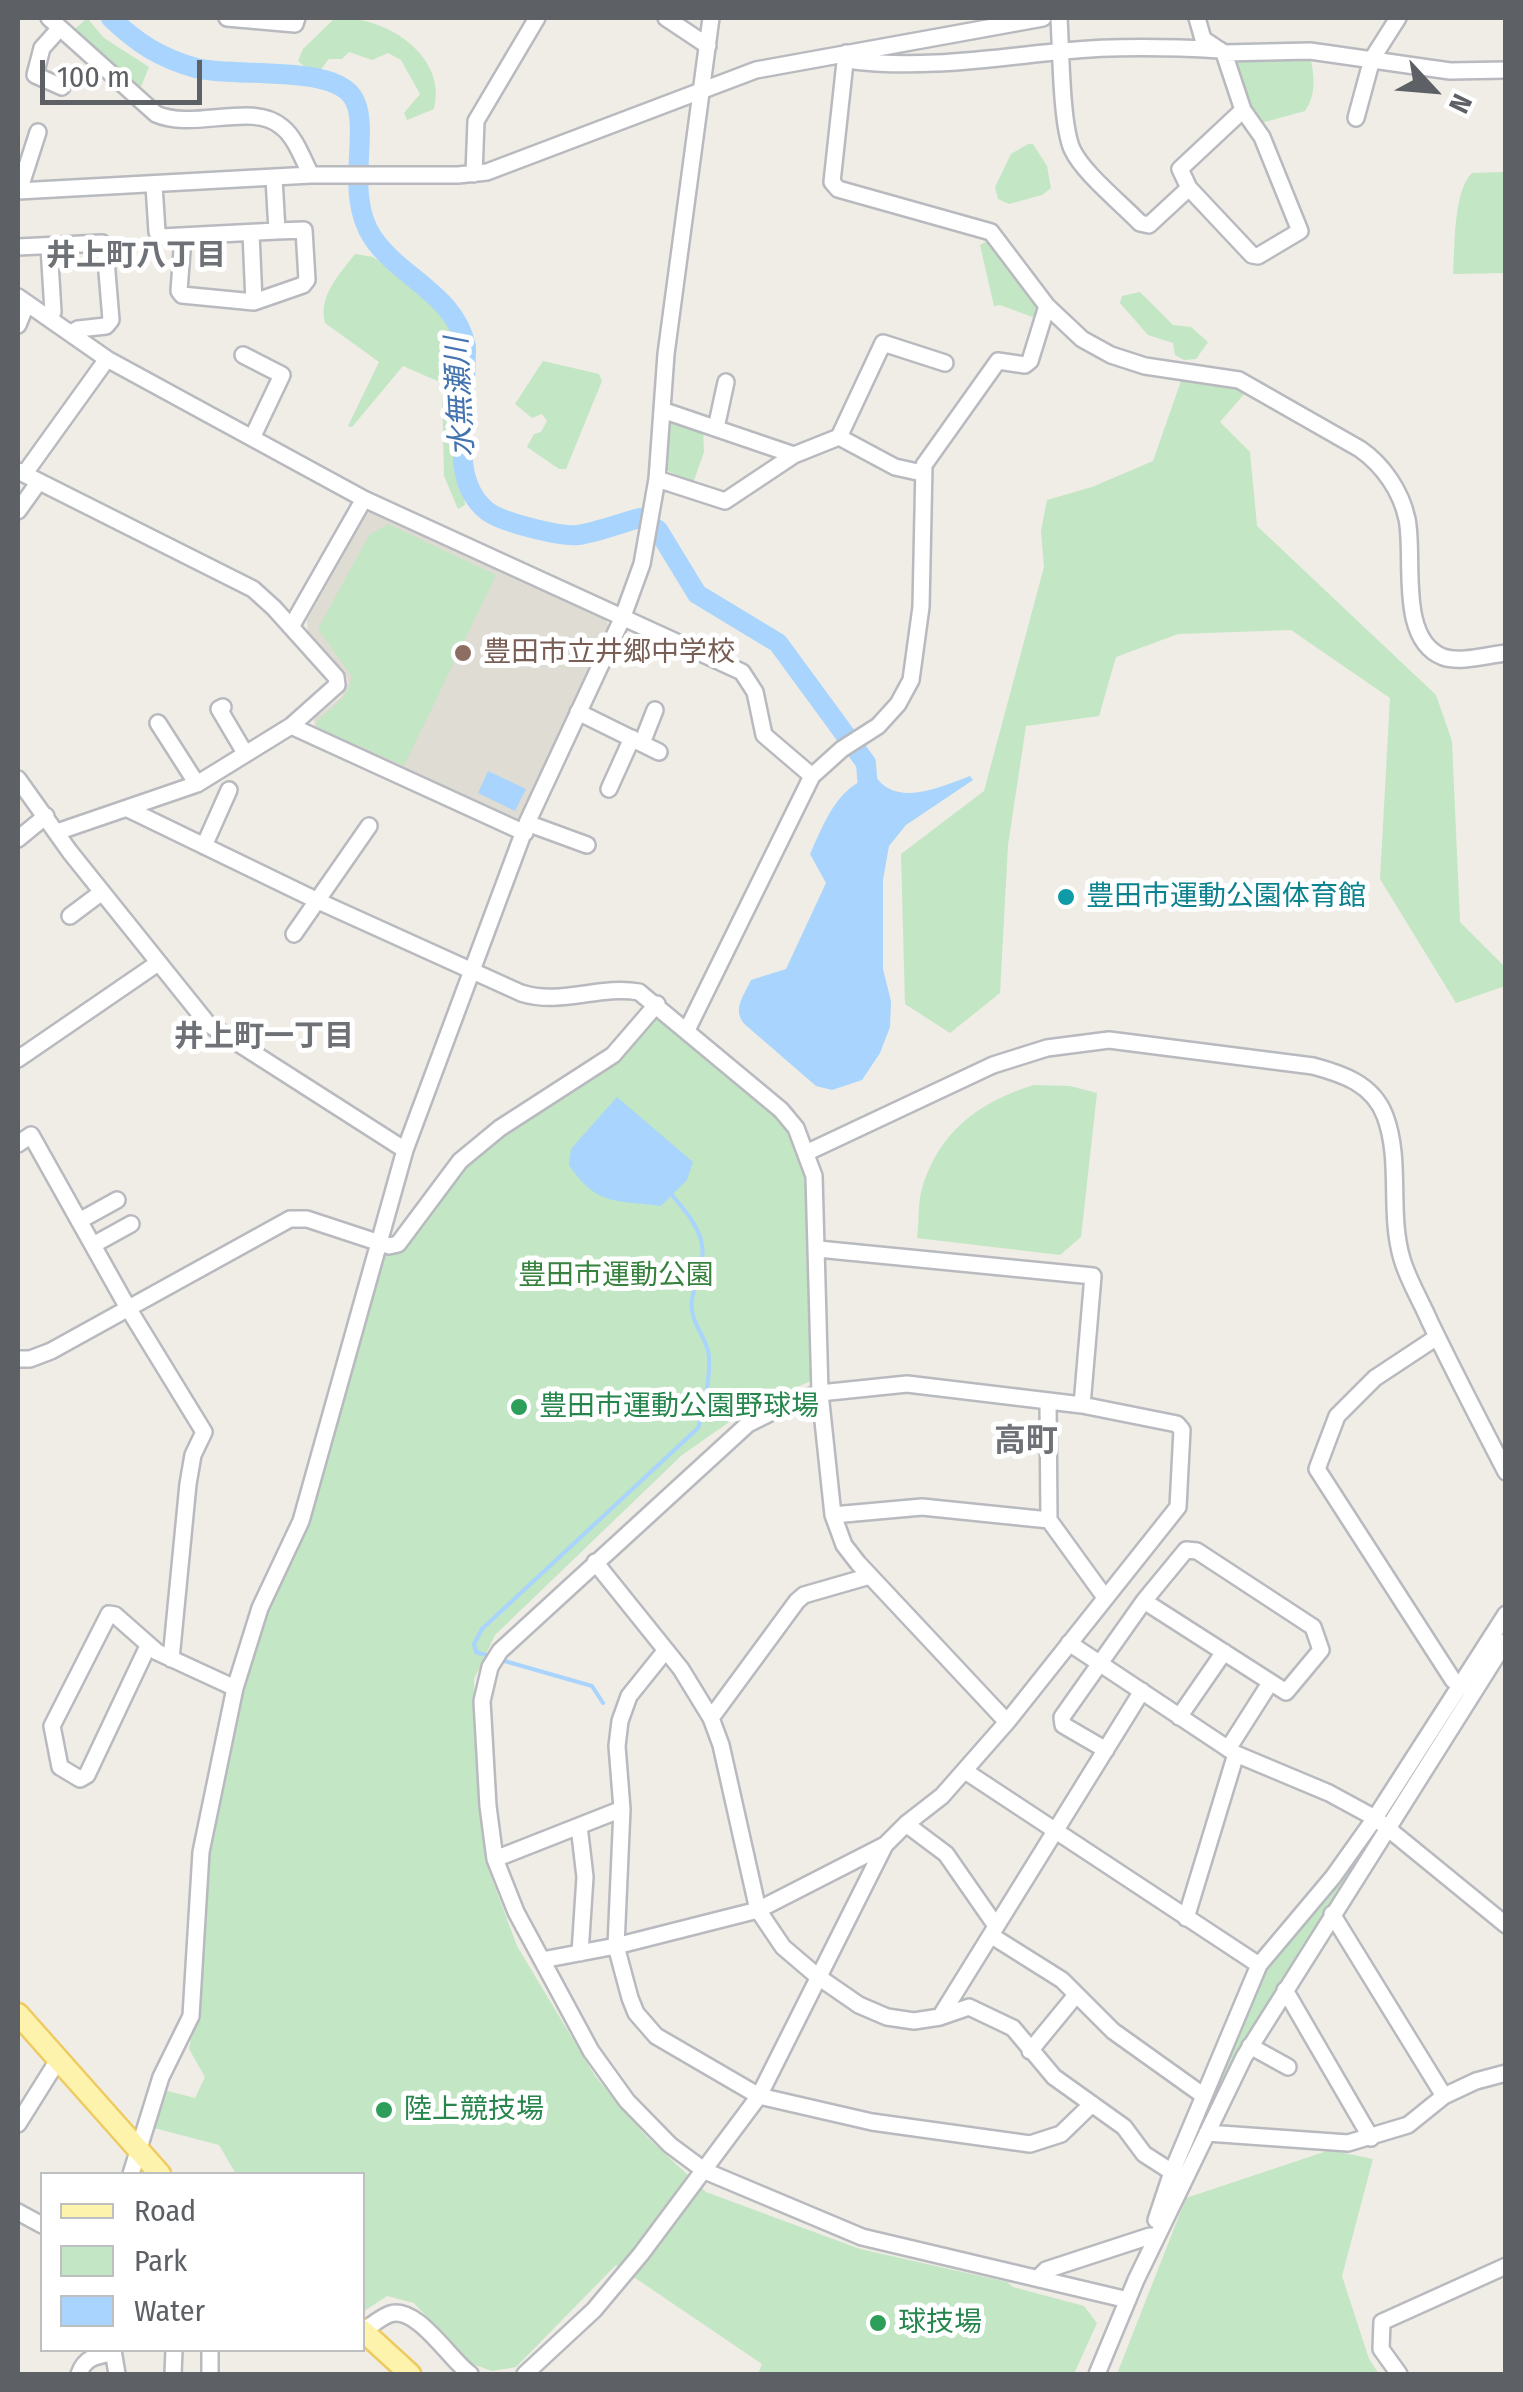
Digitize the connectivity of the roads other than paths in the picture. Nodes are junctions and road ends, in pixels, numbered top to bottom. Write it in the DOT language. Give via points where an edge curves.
graph roads {
  1 [pos="227,18"];
  2 [pos="297,18"];
  3 [pos="537,18"];
  4 [pos="666,18"];
  5 [pos="710,18"];
  6 [pos="1043,18"];
  7 [pos="1058,18"];
  8 [pos="1198,18"];
  9 [pos="1398,18"];
  10 [pos="250,19"];
  11 [pos="55,23"];
  12 [pos="708,46"];
  13 [pos="1061,51"];
  14 [pos="1222,51"];
  15 [pos="847,57"];
  16 [pos="1372,59"];
  17 [pos="1506,70"];
  18 [pos="62,87"];
  19 [pos="700,90"];
  20 [pos="1243,110"];
  21 [pos="1356,118"];
  22 [pos="38,132"];
  23 [pos="474,174"];
  24 [pos="311,176"];
  25 [pos="274,178"];
  26 [pos="154,185"];
  27 [pos="1188,188"];
  28 [pos="18,191"];
  29 [pos="277,232"];
  30 [pos="251,233"];
  31 [pos="183,237"];
  32 [pos="49,246"];
  33 [pos="18,247"];
  34 [pos="22,300"];
  35 [pos="254,302"];
  36 [pos="1047,306"];
  37 [pos="48,318"];
  38 [pos="18,325"];
  39 [pos="71,333"];
  40 [pos="243,355"];
  41 [pos="107,359"];
  42 [pos="945,364"];
  43 [pos="726,382"];
  44 [pos="662,410"];
  45 [pos="716,428"];
  46 [pos="252,436"];
  47 [pos="840,437"];
  48 [pos="794,455"];
  49 [pos="922,474"];
  50 [pos="27,475"];
  51 [pos="657,478"];
  52 [pos="364,499"];
  53 [pos="18,511"];
  54 [pos="622,620"];
  55 [pos="292,627"];
  56 [pos="1506,652"];
  57 [pos="223,706"];
  58 [pos="656,710"];
  59 [pos="578,712"];
  60 [pos="158,723"];
  61 [pos="291,726"];
  62 [pos="637,740"];
  63 [pos="660,752"];
  64 [pos="245,753"];
  65 [pos="812,776"];
  66 [pos="18,780"];
  67 [pos="196,784"];
  68 [pos="609,789"];
  69 [pos="229,790"];
  70 [pos="128,809"];
  71 [pos="46,816"];
  72 [pos="369,826"];
  73 [pos="526,828"];
  74 [pos="57,832"];
  75 [pos="18,839"];
  76 [pos="204,846"];
  77 [pos="587,846"];
  78 [pos="102,892"];
  79 [pos="318,901"];
  80 [pos="70,916"];
  81 [pos="294,934"];
  82 [pos="158,964"];
  83 [pos="474,974"];
  84 [pos="656,1004"];
  85 [pos="687,1030"];
  86 [pos="18,1059"];
  87 [pos="18,1144"];
  88 [pos="405,1150"];
  89 [pos="808,1152"];
  90 [pos="116,1200"];
  91 [pos="79,1221"];
  92 [pos="131,1224"];
  93 [pos="381,1244"];
  94 [pos="93,1245"];
  95 [pos="818,1249"];
  96 [pos="128,1308"];
  97 [pos="1437,1338"];
  98 [pos="18,1359"];
  99 [pos="820,1393"];
  100 [pos="1048,1400"];
  101 [pos="1082,1405"];
  102 [pos="1506,1472"];
  103 [pos="833,1515"];
  104 [pos="1049,1520"];
  105 [pos="595,1562"];
  106 [pos="870,1576"];
  107 [pos="1104,1596"];
  108 [pos="1144,1600"];
  109 [pos="1506,1614"];
  110 [pos="1506,1641"];
  111 [pos="1070,1644"];
  112 [pos="148,1646"];
  113 [pos="666,1650"];
  114 [pos="1224,1652"];
  115 [pos="171,1659"];
  116 [pos="1099,1662"];
  117 [pos="1270,1683"];
  118 [pos="1462,1686"];
  119 [pos="235,1688"];
  120 [pos="1142,1691"];
  121 [pos="1179,1717"];
  122 [pos="711,1718"];
  123 [pos="1007,1722"];
  124 [pos="1106,1750"];
  125 [pos="1232,1752"];
  126 [pos="964,1771"];
  127 [pos="622,1809"];
  128 [pos="1381,1822"];
  129 [pos="906,1824"];
  130 [pos="579,1826"];
  131 [pos="1056,1831"];
  132 [pos="886,1845"];
  133 [pos="496,1860"];
  134 [pos="758,1910"];
  135 [pos="1332,1914"];
  136 [pos="1186,1918"];
  137 [pos="1506,1924"];
  138 [pos="994,1931"];
  139 [pos="616,1946"];
  140 [pos="580,1953"];
  141 [pos="542,1960"];
  142 [pos="1260,1965"];
  143 [pos="816,1976"];
  144 [pos="1285,1990"];
  145 [pos="1076,1994"];
  146 [pos="18,2014"];
  147 [pos="940,2017"];
  148 [pos="1250,2046"];
  149 [pos="1030,2051"];
  150 [pos="58,2060"];
  151 [pos="1288,2067"];
  152 [pos="1506,2072"];
  153 [pos="759,2096"];
  154 [pos="1204,2096"];
  155 [pos="1444,2096"];
  156 [pos="1092,2104"];
  157 [pos="18,2124"];
  158 [pos="1207,2133"];
  159 [pos="1371,2138"];
  160 [pos="138,2152"];
  161 [pos="705,2171"];
  162 [pos="132,2172"];
  163 [pos="158,2172"];
  164 [pos="1172,2172"];
  165 [pos="18,2212"];
  166 [pos="40,2224"];
  167 [pos="1150,2236"];
  168 [pos="1506,2266"];
  169 [pos="1038,2278"];
  170 [pos="1136,2280"];
  171 [pos="1128,2300"];
  172 [pos="365,2329"];
  173 [pos="365,2332"];
  174 [pos="110,2352"];
  175 [pos="79,2374"];
  176 [pos="410,2374"];
  177 [pos="470,2374"];
  178 [pos="525,2374"];
  179 [pos="1097,2374"];
  180 [pos="1399,2374"];
  1 -- 10 [label="street"];
  2 -- 10 [label="street" via="294,24"];
  3 -- 23 [label="street" via="476,120"];
  4 -- 12 [label="street"];
  5 -- 12 [label="street"];
  6 -- 15 [label="street"];
  7 -- 13 [label="street"];
  8 -- 14 [label="street" via="1203,39"];
  9 -- 16 [label="street"];
  11 -- 18 [label="street" via="35,75"];
  11 -- 24 [label="street" via="170,121 264,117 282,126"];
  12 -- 19 [label="street"];
  13 -- 14 [label="street"];
  13 -- 15 [label="street" via="939,64 884,65"];
  13 -- 27 [label="street" via="1068,130 1082,162 1149,226"];
  14 -- 16 [label="street"];
  14 -- 20 [label="street"];
  15 -- 19 [label="street" via="756,70"];
  15 -- 36 [label="street" via="832,182 991,232"];
  16 -- 17 [label="street" via="1450,71"];
  16 -- 21 [label="street"];
  19 -- 23 [label="street"];
  19 -- 44 [label="street"];
  20 -- 27 [label="street" via="1180,169"];
  20 -- 27 [label="street" via="1262,137 1300,231 1252,255"];
  22 -- 28 [label="street"];
  23 -- 24 [label="street"];
  24 -- 25 [label="street"];
  25 -- 26 [label="street"];
  25 -- 29 [label="street"];
  26 -- 28 [label="street"];
  26 -- 31 [label="street" via="158,235"];
  29 -- 30 [label="street"];
  29 -- 35 [label="street" via="304,230 307,280"];
  30 -- 31 [label="street"];
  30 -- 35 [label="street"];
  31 -- 35 [label="street" via="182,296"];
  32 -- 33 [label="street"];
  32 -- 37 [label="street" via="54,312"];
  32 -- 39 [label="street" via="105,248 110,320"];
  34 -- 37 [label="street"];
  34 -- 38 [label="street"];
  36 -- 49 [label="street" via="1030,361 998,360"];
  36 -- 56 [label="street" via="1110,355 1239,380 1380,462 1407,520 1421,637 1448,658"];
  37 -- 39 [label="street"];
  39 -- 41 [label="street"];
  40 -- 46 [label="street" via="282,375"];
  41 -- 46 [label="street"];
  41 -- 50 [label="street"];
  42 -- 47 [label="street" via="883,343"];
  43 -- 45 [label="street"];
  44 -- 45 [label="street"];
  44 -- 51 [label="street"];
  45 -- 48 [label="street"];
  46 -- 52 [label="street"];
  47 -- 48 [label="street"];
  47 -- 49 [label="street" via="895,468"];
  48 -- 51 [label="street" via="724,501"];
  49 -- 65 [label="street" via="921,607 911,680 869,733"];
  50 -- 53 [label="street"];
  50 -- 55 [label="street" via="253,588"];
  51 -- 54 [label="street"];
  52 -- 54 [label="street"];
  52 -- 55 [label="street"];
  54 -- 59 [label="street"];
  54 -- 65 [label="street" via="742,672 755,692 764,735"];
  55 -- 61 [label="street" via="338,685"];
  57 -- 64 [label="street" via="218,709"];
  58 -- 62 [label="street"];
  59 -- 62 [label="street"];
  59 -- 73 [label="street"];
  60 -- 67 [label="street"];
  61 -- 64 [label="street"];
  61 -- 73 [label="street"];
  62 -- 63 [label="street"];
  62 -- 68 [label="street"];
  64 -- 67 [label="street"];
  65 -- 85 [label="street"];
  66 -- 71 [label="street"];
  67 -- 70 [label="street"];
  69 -- 76 [label="street"];
  70 -- 74 [label="street"];
  70 -- 76 [label="street"];
  71 -- 74 [label="street"];
  71 -- 75 [label="street"];
  72 -- 79 [label="street"];
  73 -- 77 [label="street"];
  73 -- 83 [label="street"];
  74 -- 78 [label="street"];
  76 -- 79 [label="street"];
  78 -- 80 [label="street"];
  78 -- 82 [label="street"];
  79 -- 81 [label="street"];
  79 -- 83 [label="street"];
  82 -- 86 [label="street"];
  82 -- 88 [label="street" via="208,1024"];
  83 -- 84 [label="street" via="536,997 611,988 640,992"];
  83 -- 88 [label="street"];
  84 -- 85 [label="street"];
  84 -- 93 [label="street" via="613,1055 460,1160 398,1244"];
  85 -- 89 [label="street" via="780,1110"];
  87 -- 91 [label="street" via="31,1136"];
  88 -- 93 [label="street"];
  89 -- 95 [label="street"];
  89 -- 97 [label="street" via="993,1065 1047,1048 1109,1040 1342,1074 1370,1090 1385,1114 1402,1261"];
  90 -- 91 [label="street"];
  91 -- 94 [label="street"];
  92 -- 94 [label="street"];
  93 -- 96 [label="street" via="290,1218"];
  93 -- 119 [label="street" via="301,1521 260,1608"];
  94 -- 96 [label="street"];
  95 -- 99 [label="street"];
  95 -- 101 [label="street" via="1093,1276"];
  96 -- 98 [label="street" via="51,1351"];
  96 -- 115 [label="street" via="204,1432 188,1484"];
  97 -- 102 [label="street"];
  97 -- 118 [label="street" via="1375,1378 1337,1416 1317,1468"];
  99 -- 100 [label="street" via="907,1384"];
  99 -- 103 [label="street"];
  99 -- 105 [label="street" via="748,1424"];
  100 -- 101 [label="street"];
  100 -- 104 [label="street"];
  101 -- 107 [label="street" via="1182,1430 1178,1506"];
  103 -- 104 [label="street" via="922,1506"];
  103 -- 106 [label="street" via="844,1545"];
  104 -- 107 [label="street"];
  105 -- 113 [label="street"];
  105 -- 133 [label="street" via="490,1667 482,1701"];
  106 -- 122 [label="street" via="797,1601"];
  106 -- 123 [label="street"];
  107 -- 111 [label="street"];
  108 -- 114 [label="street"];
  108 -- 116 [label="street"];
  108 -- 117 [label="street" via="1186,1550 1197,1550 1313,1627 1320,1650 1291,1689"];
  109 -- 118 [label="street"];
  110 -- 128 [label="street"];
  111 -- 116 [label="street"];
  111 -- 123 [label="street"];
  112 -- 112 [label="street" via="109,1614 52,1726 60,1766 80,1779"];
  112 -- 115 [label="street"];
  113 -- 122 [label="street"];
  113 -- 127 [label="street" via="634,1686 620,1721"];
  114 -- 117 [label="street"];
  114 -- 121 [label="street"];
  115 -- 119 [label="street"];
  116 -- 120 [label="street"];
  116 -- 124 [label="street" via="1061,1722"];
  117 -- 125 [label="street"];
  118 -- 128 [label="street"];
  119 -- 160 [label="street" via="201,1852 191,2016 161,2076"];
  120 -- 121 [label="street"];
  120 -- 124 [label="street"];
  121 -- 125 [label="street"];
  122 -- 134 [label="street"];
  123 -- 126 [label="street"];
  124 -- 131 [label="street"];
  125 -- 128 [label="street"];
  125 -- 136 [label="street"];
  126 -- 129 [label="street"];
  126 -- 131 [label="street"];
  127 -- 130 [label="street"];
  127 -- 139 [label="street"];
  128 -- 135 [label="street"];
  128 -- 137 [label="street"];
  128 -- 142 [label="street"];
  129 -- 132 [label="street"];
  129 -- 138 [label="street" via="946,1854"];
  130 -- 133 [label="street"];
  130 -- 140 [label="street"];
  131 -- 136 [label="street"];
  131 -- 138 [label="street"];
  132 -- 134 [label="street"];
  132 -- 143 [label="street"];
  133 -- 141 [label="street"];
  134 -- 139 [label="street"];
  134 -- 143 [label="street" via="783,1947"];
  135 -- 144 [label="street"];
  135 -- 155 [label="street"];
  136 -- 142 [label="street"];
  138 -- 145 [label="street"];
  138 -- 147 [label="street"];
  139 -- 140 [label="street"];
  139 -- 153 [label="street" via="636,2012 656,2036"];
  140 -- 141 [label="street"];
  141 -- 161 [label="street" via="627,2100"];
  142 -- 154 [label="street"];
  143 -- 147 [label="street" via="887,2018"];
  143 -- 153 [label="street"];
  144 -- 148 [label="street"];
  144 -- 159 [label="street"];
  145 -- 149 [label="street"];
  145 -- 154 [label="street" via="1119,2036"];
  146 -- 150 [label="main road"];
  147 -- 149 [label="street" via="973,2008 1013,2028"];
  148 -- 151 [label="street"];
  148 -- 158 [label="street"];
  149 -- 156 [label="street"];
  150 -- 157 [label="street"];
  150 -- 160 [label="main road"];
  152 -- 155 [label="street"];
  153 -- 156 [label="street" via="872,2122 1021,2144 1061,2134"];
  153 -- 161 [label="street"];
  154 -- 164 [label="street"];
  155 -- 159 [label="street" via="1408,2125"];
  156 -- 164 [label="street"];
  158 -- 159 [label="street" via="1337,2144"];
  158 -- 170 [label="street"];
  160 -- 162 [label="street"];
  160 -- 163 [label="main road"];
  161 -- 169 [label="street" via="862,2237"];
  161 -- 178 [label="street" via="594,2310"];
  164 -- 167 [label="street"];
  165 -- 166 [label="street"];
  167 -- 169 [label="street"];
  167 -- 170 [label="street"];
  168 -- 180 [label="street" via="1382,2322 1381,2349"];
  169 -- 171 [label="street"];
  170 -- 171 [label="street"];
  171 -- 179 [label="street"];
  172 -- 177 [label="street" via="388,2314 410,2316"];
  173 -- 176 [label="main road"];
  174 -- 175 [label="street" via="91,2358"];
}
